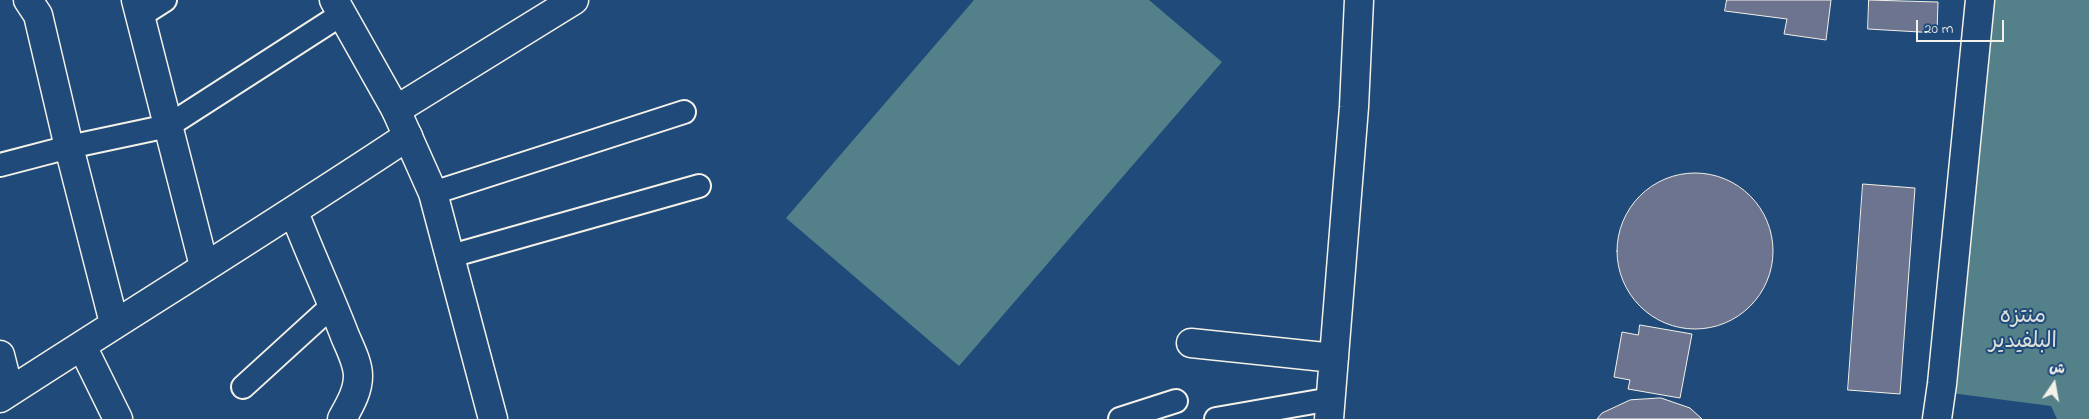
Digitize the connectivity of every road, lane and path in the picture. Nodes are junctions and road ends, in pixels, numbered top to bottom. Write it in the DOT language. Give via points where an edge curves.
graph roads {
  1 [pos="28,0"];
  2 [pos="165,0"];
  3 [pos="574,0"];
  4 [pos="1359,0"];
  5 [pos="1980,0"];
  6 [pos="338,7"];
  7 [pos="138,8"];
  8 [pos="396,110"];
  9 [pos="684,112"];
  10 [pos="168,126"];
  11 [pos="408,136"];
  12 [pos="68,146"];
  13 [pos="0,165"];
  14 [pos="699,186"];
  15 [pos="434,193"];
  16 [pos="294,212"];
  17 [pos="451,256"];
  18 [pos="204,266"];
  19 [pos="333,305"];
  20 [pos="114,323"];
  21 [pos="1191,343"];
  22 [pos="82,346"];
  23 [pos="0,355"];
  24 [pos="1334,358"];
  25 [pos="243,387"];
  26 [pos="5,394"];
  27 [pos="1176,401"];
  28 [pos="1330,409"];
  29 [pos="118,419"];
  30 [pos="342,419"];
  31 [pos="493,419"];
  32 [pos="1120,419"];
  33 [pos="1216,419"];
  34 [pos="1936,419"];
  1 -- 12 [label="street" via="38,15"];
  2 -- 7 [label="street"];
  3 -- 8 [label="street"];
  4 -- 24 [label="street"];
  5 -- 34 [label="street"];
  6 -- 8 [label="street"];
  6 -- 10 [label="street"];
  7 -- 10 [label="street"];
  8 -- 11 [label="street"];
  9 -- 15 [label="street"];
  10 -- 12 [label="street"];
  10 -- 18 [label="street"];
  11 -- 15 [label="street"];
  11 -- 16 [label="street"];
  12 -- 13 [label="street"];
  12 -- 20 [label="street"];
  14 -- 17 [label="street"];
  15 -- 17 [label="street"];
  16 -- 18 [label="street"];
  16 -- 19 [label="street"];
  17 -- 31 [label="street"];
  18 -- 20 [label="street"];
  19 -- 25 [label="street"];
  19 -- 30 [label="street" via="358,376 355,393"];
  20 -- 22 [label="street"];
  21 -- 24 [label="street"];
  22 -- 26 [label="street"];
  22 -- 29 [label="street"];
  23 -- 26 [label="street"];
  24 -- 28 [label="street"];
  27 -- 32 [label="street"];
  28 -- 33 [label="street"];
}
